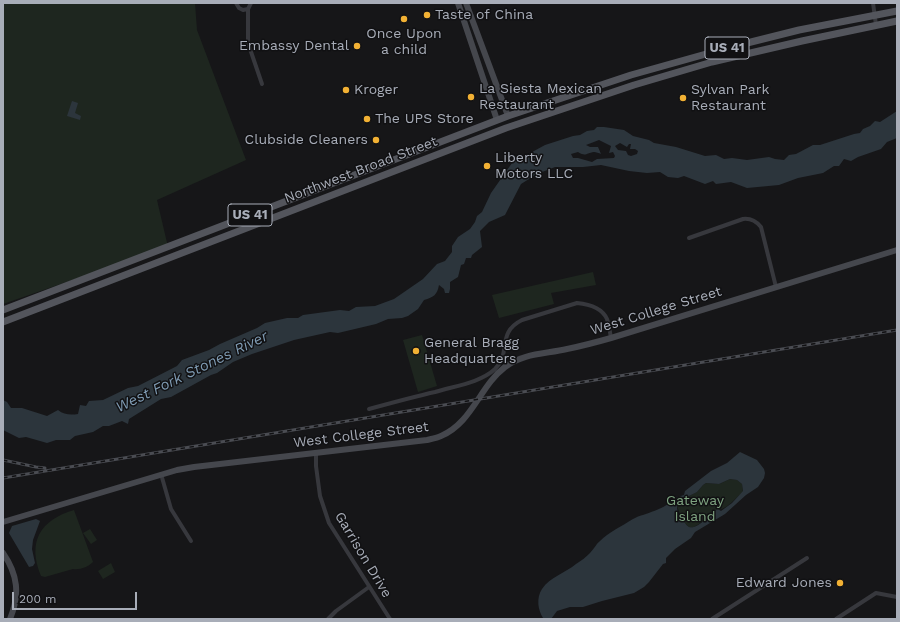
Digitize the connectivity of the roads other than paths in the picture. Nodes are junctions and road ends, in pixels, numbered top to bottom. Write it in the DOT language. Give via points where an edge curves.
graph roads {
  1 [pos="236,3"];
  2 [pos="251,3"];
  3 [pos="458,3"];
  4 [pos="466,3"];
  5 [pos="873,3"];
  6 [pos="248,9"];
  7 [pos="897,11"];
  8 [pos="875,14"];
  9 [pos="897,21"];
  10 [pos="830,24"];
  11 [pos="876,25"];
  12 [pos="799,30"];
  13 [pos="832,34"];
  14 [pos="802,41"];
  15 [pos="709,53"];
  16 [pos="712,62"];
  17 [pos="631,75"];
  18 [pos="262,84"];
  19 [pos="634,85"];
  20 [pos="508,116"];
  21 [pos="497,120"];
  22 [pos="506,128"];
  23 [pos="393,160"];
  24 [pos="397,170"];
  25 [pos="356,175"];
  26 [pos="359,185"];
  27 [pos="304,194"];
  28 [pos="308,204"];
  29 [pos="689,238"];
  30 [pos="168,247"];
  31 [pos="897,250"];
  32 [pos="173,257"];
  33 [pos="114,268"];
  34 [pos="118,278"];
  35 [pos="776,287"];
  36 [pos="3,310"];
  37 [pos="3,322"];
  38 [pos="611,338"];
  39 [pos="369,409"];
  40 [pos="316,453"];
  41 [pos="161,474"];
  42 [pos="4,522"];
  43 [pos="191,541"];
  44 [pos="3,553"];
  45 [pos="807,558"];
  46 [pos="369,587"];
  47 [pos="897,597"];
  48 [pos="10,619"];
  49 [pos="328,619"];
  50 [pos="390,619"];
  51 [pos="712,619"];
  52 [pos="836,619"];
  1 -- 6 [label="street" via="241,9"];
  2 -- 6 [label="street"];
  3 -- 21 [label="street"];
  4 -- 20 [label="street"];
  5 -- 8 [label="street"];
  6 -- 18 [label="street" via="248,43"];
  7 -- 8 [label="main road, Northwest Broad Street / US 41"];
  8 -- 10 [label="main road, Northwest Broad Street / US 41"];
  8 -- 11 [label="street"];
  9 -- 11 [label="main road, Northwest Broad Street / US 41"];
  10 -- 12 [label="main road, Northwest Broad Street / US 41"];
  10 -- 13 [label="main road"];
  11 -- 13 [label="main road, Northwest Broad Street / US 41"];
  12 -- 14 [label="main road"];
  12 -- 15 [label="main road, Northwest Broad Street / US 41"];
  13 -- 14 [label="main road, Northwest Broad Street / US 41"];
  14 -- 16 [label="main road, Northwest Broad Street / US 41"];
  15 -- 16 [label="main road"];
  15 -- 17 [label="main road, Northwest Broad Street / US 41"];
  16 -- 19 [label="main road, Northwest Broad Street / US 41"];
  17 -- 19 [label="main road"];
  17 -- 20 [label="main road, Northwest Broad Street / US 41"];
  19 -- 22 [label="main road, Northwest Broad Street / US 41"];
  20 -- 21 [label="main road, Northwest Broad Street / US 41"];
  20 -- 22 [label="main road"];
  21 -- 22 [label="main road"];
  21 -- 23 [label="main road, Northwest Broad Street / US 41"];
  22 -- 24 [label="main road, Northwest Broad Street / US 41"];
  23 -- 24 [label="main road"];
  23 -- 25 [label="main road, Northwest Broad Street / US 41"];
  24 -- 26 [label="main road, Northwest Broad Street / US 41"];
  25 -- 26 [label="main road"];
  25 -- 27 [label="main road, Northwest Broad Street / US 41"];
  26 -- 28 [label="main road, Northwest Broad Street / US 41"];
  27 -- 28 [label="main road"];
  27 -- 30 [label="main road, Northwest Broad Street / US 41"];
  28 -- 32 [label="main road, Northwest Broad Street / US 41"];
  29 -- 35 [label="street" via="748,218 757,222 761,227"];
  30 -- 32 [label="main road"];
  30 -- 33 [label="main road, Northwest Broad Street / US 41"];
  31 -- 35 [label="street, West College Street"];
  32 -- 34 [label="main road, Northwest Broad Street / US 41"];
  33 -- 34 [label="main road"];
  33 -- 36 [label="main road, Northwest Broad Street / US 41"];
  34 -- 37 [label="main road, Northwest Broad Street / US 41"];
  35 -- 38 [label="street, West College Street"];
  38 -- 39 [label="street" via="606,318 599,310 578,303 514,324 505,337 500,364 474,381"];
  38 -- 40 [label="street, West College Street" via="529,356 506,366 459,424 441,436"];
  40 -- 41 [label="street, West College Street" via="194,467"];
  40 -- 46 [label="street, Garrison Drive" via="320,496 329,523"];
  41 -- 42 [label="street, West College Street"];
  41 -- 43 [label="street" via="171,509"];
  44 -- 48 [label="street" via="13,571 17,587 16,604"];
  45 -- 51 [label="street"];
  46 -- 49 [label="street"];
  46 -- 50 [label="street, Garrison Drive"];
  47 -- 52 [label="street" via="876,593"];
}
